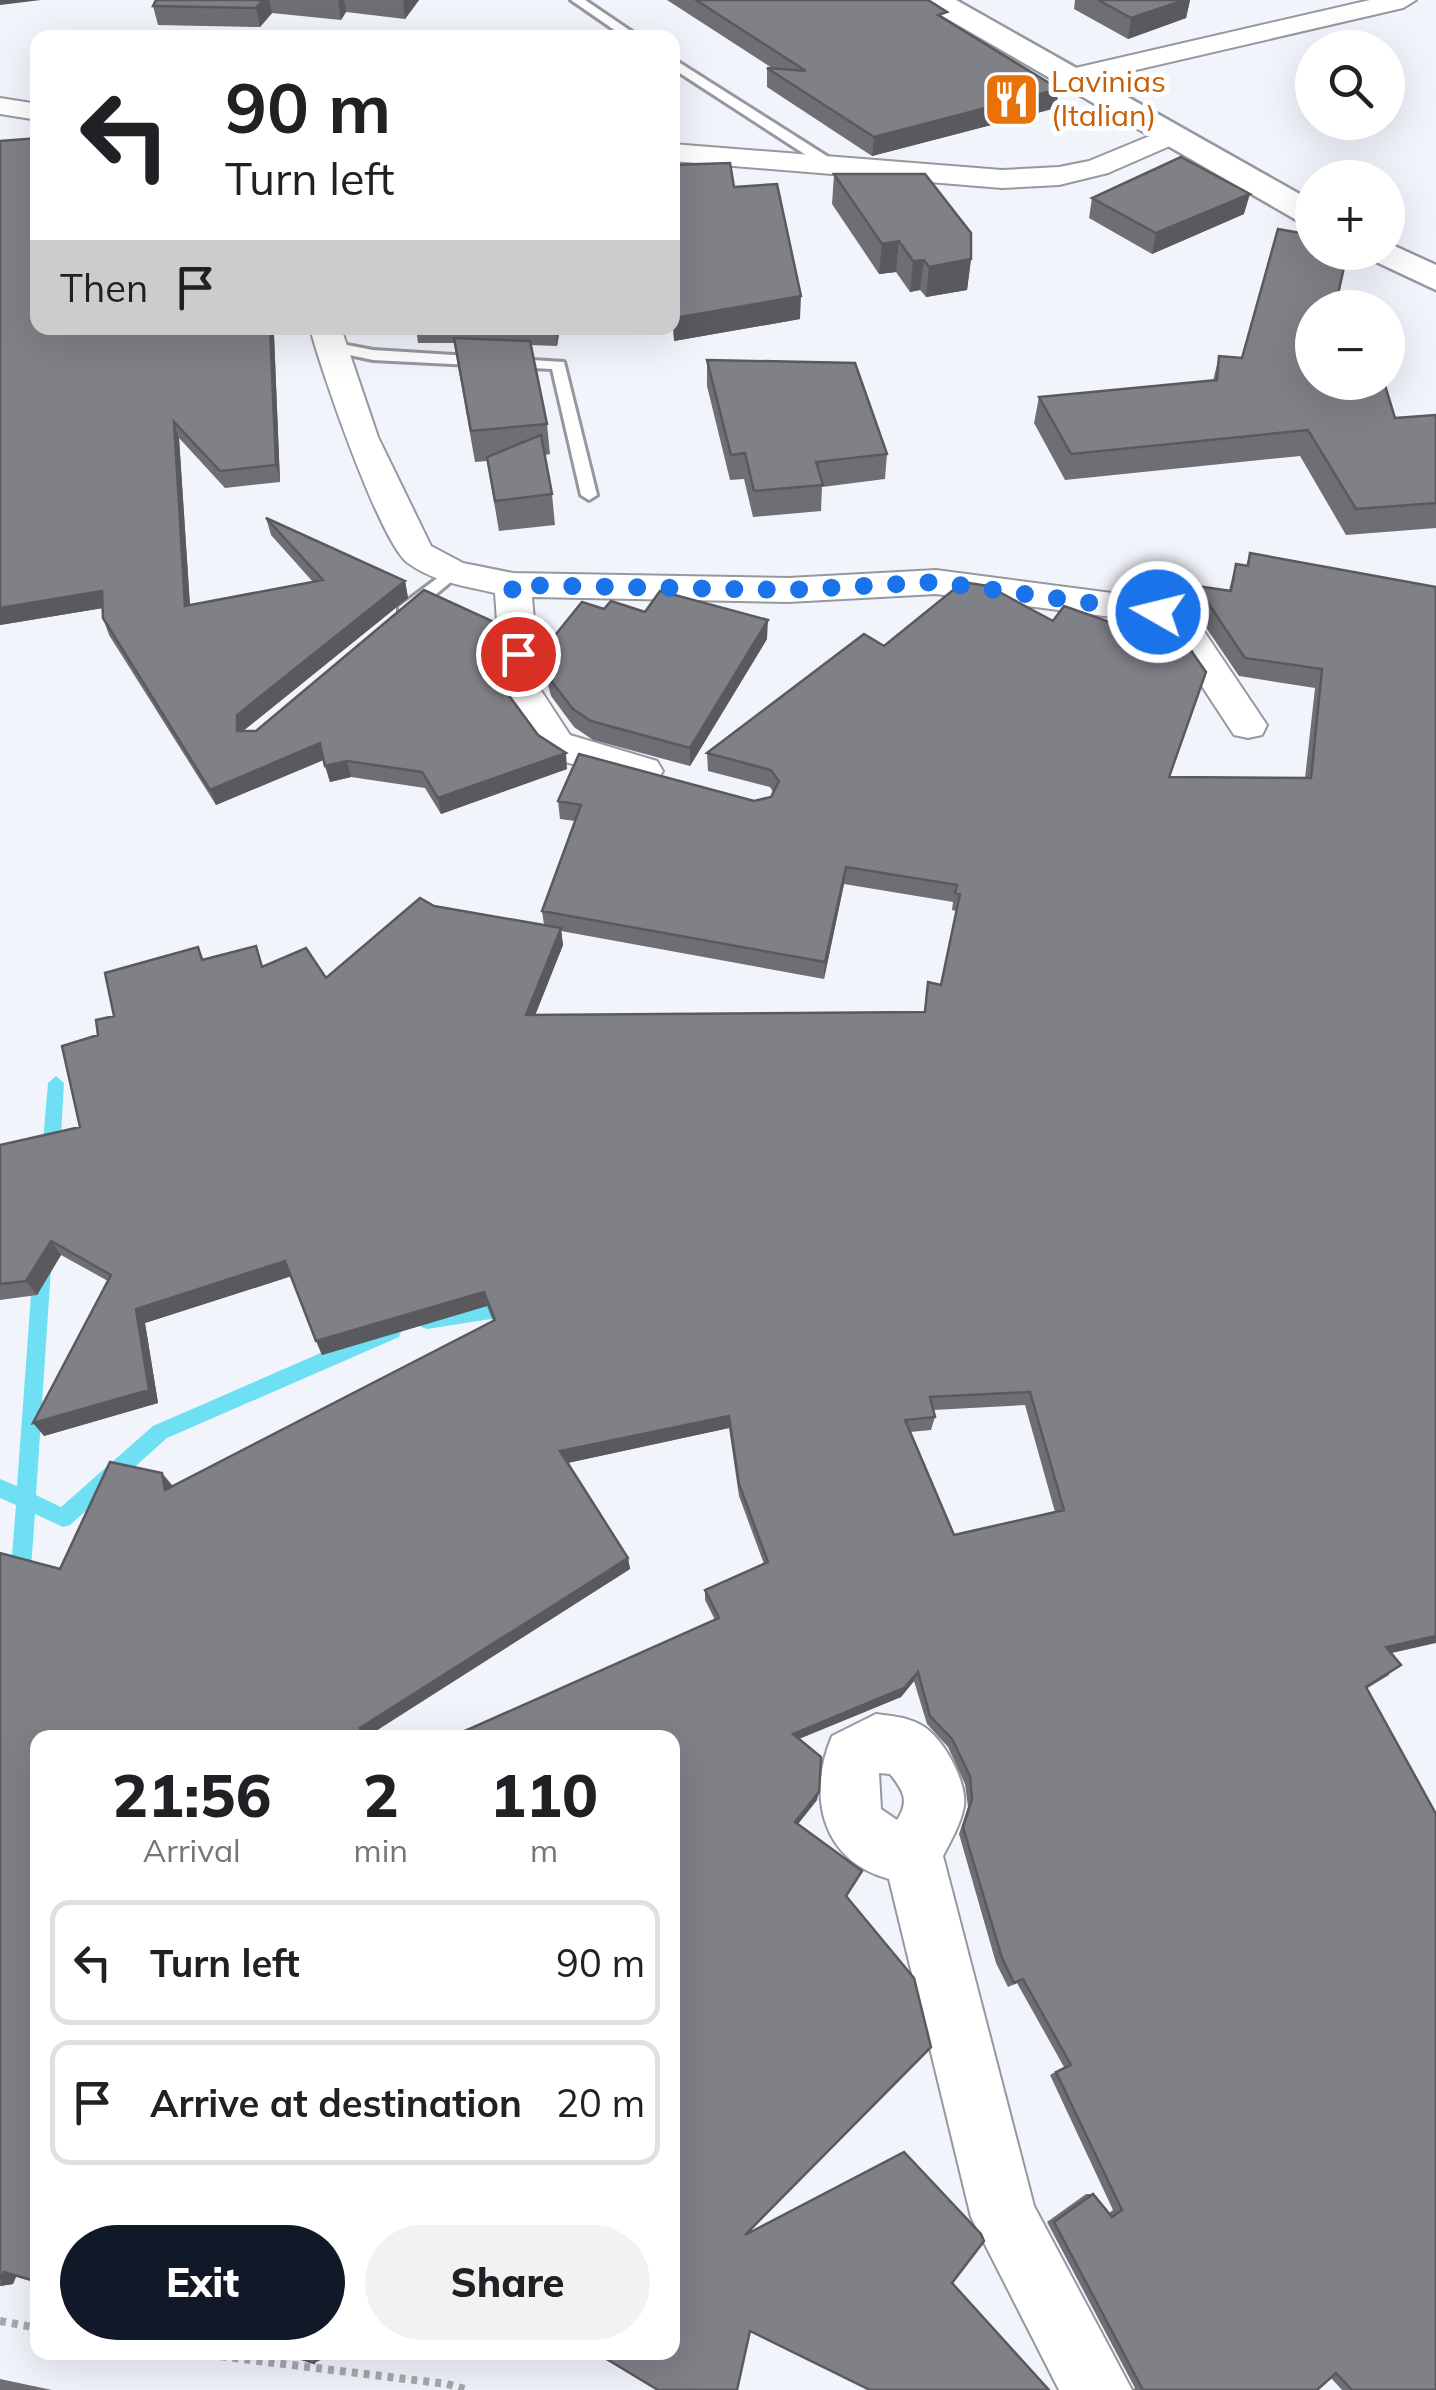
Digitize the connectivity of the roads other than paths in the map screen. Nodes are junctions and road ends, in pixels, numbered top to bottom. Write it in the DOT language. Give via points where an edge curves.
graph roads {
  1 [pos="578,0"];
  2 [pos="935,0"];
  3 [pos="1395,1"];
  4 [pos="623,30"];
  5 [pos="680,67"];
  6 [pos="1071,77"];
  7 [pos="0,106"];
  8 [pos="30,111"];
  9 [pos="1169,136"];
  10 [pos="680,153"];
  11 [pos="828,163"];
  12 [pos="1295,206"];
  13 [pos="1405,264"];
  14 [pos="1436,279"];
  15 [pos="328,337"];
  16 [pos="589,495"];
  17 [pos="452,572"];
  18 [pos="512,585"];
  19 [pos="395,620"];
  20 [pos="1248,724"];
  21 [pos="684,782"];
  22 [pos="912,1851"];
  23 [pos="1097,2390"];
  1 -- 4 [label="lane"];
  2 -- 6 [label="street"];
  3 -- 6 [label="street"];
  5 -- 11 [label="lane"];
  6 -- 9 [label="street"];
  7 -- 8 [label="street"];
  9 -- 11 [label="street" via="1060,176 1002,178"];
  9 -- 12 [label="street"];
  10 -- 11 [label="street"];
  13 -- 14 [label="street"];
  15 -- 16 [label="lane" via="373,355 559,365"];
  15 -- 17 [label="street" via="361,437 417,553"];
  17 -- 18 [label="street"];
  17 -- 19 [label="lane"];
  18 -- 20 [label="street" via="788,590 936,582 1158,612 1178,621"];
  18 -- 21 [label="street" via="521,689 556,745"];
  22 -- 23 [label="street" via="1004,2218"];
}
